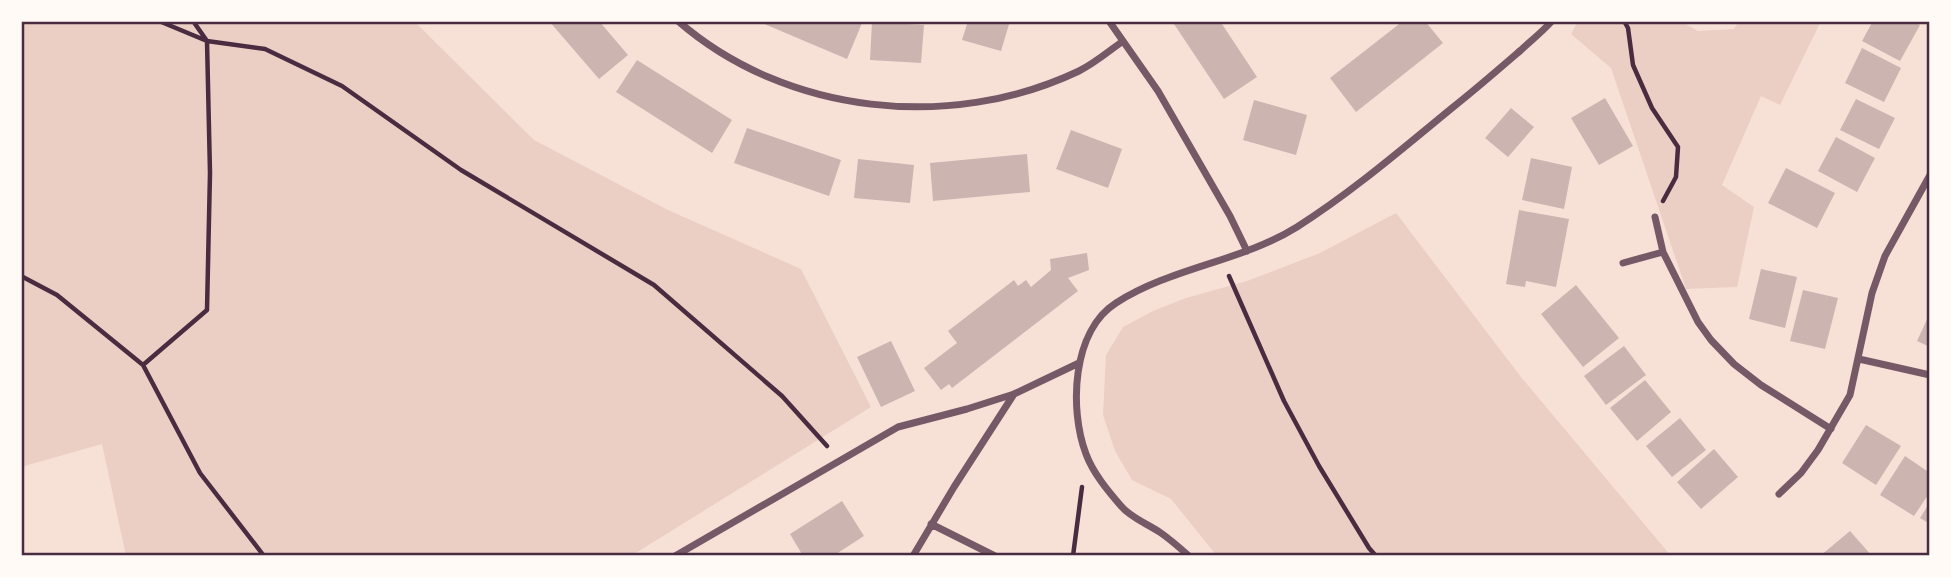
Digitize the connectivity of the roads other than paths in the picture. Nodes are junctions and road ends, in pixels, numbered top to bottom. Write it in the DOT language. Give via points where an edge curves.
graph roads {
  1 [pos="678,21"];
  2 [pos="1109,21"];
  3 [pos="1552,21"];
  4 [pos="1123,41"];
  5 [pos="1930,175"];
  6 [pos="1655,217"];
  7 [pos="1247,251"];
  8 [pos="1663,252"];
  9 [pos="1623,263"];
  10 [pos="1859,359"];
  11 [pos="1079,363"];
  12 [pos="1930,375"];
  13 [pos="1014,394"];
  14 [pos="1831,429"];
  15 [pos="1779,494"];
  16 [pos="931,524"];
  17 [pos="675,556"];
  18 [pos="913,556"];
  19 [pos="995,556"];
  20 [pos="1189,556"];
  1 -- 4 [label="street" via="703,41 791,87 875,106 935,107 1023,93 1082,69"];
  2 -- 4 [label="street"];
  3 -- 7 [label="street" via="1369,176 1297,227"];
  4 -- 7 [label="street" via="1158,91"];
  5 -- 10 [label="street" via="1885,256 1872,293"];
  6 -- 8 [label="street"];
  7 -- 11 [label="street" via="1115,303 1089,333"];
  8 -- 9 [label="street"];
  8 -- 14 [label="street" via="1711,340 1760,385"];
  10 -- 12 [label="street"];
  10 -- 14 [label="street" via="1850,395"];
  11 -- 13 [label="street"];
  11 -- 20 [label="street" via="1077,413 1086,456 1124,509"];
  13 -- 16 [label="street"];
  13 -- 17 [label="street" via="898,427"];
  14 -- 15 [label="street" via="1801,473"];
  16 -- 18 [label="street"];
  16 -- 19 [label="street"];
}
